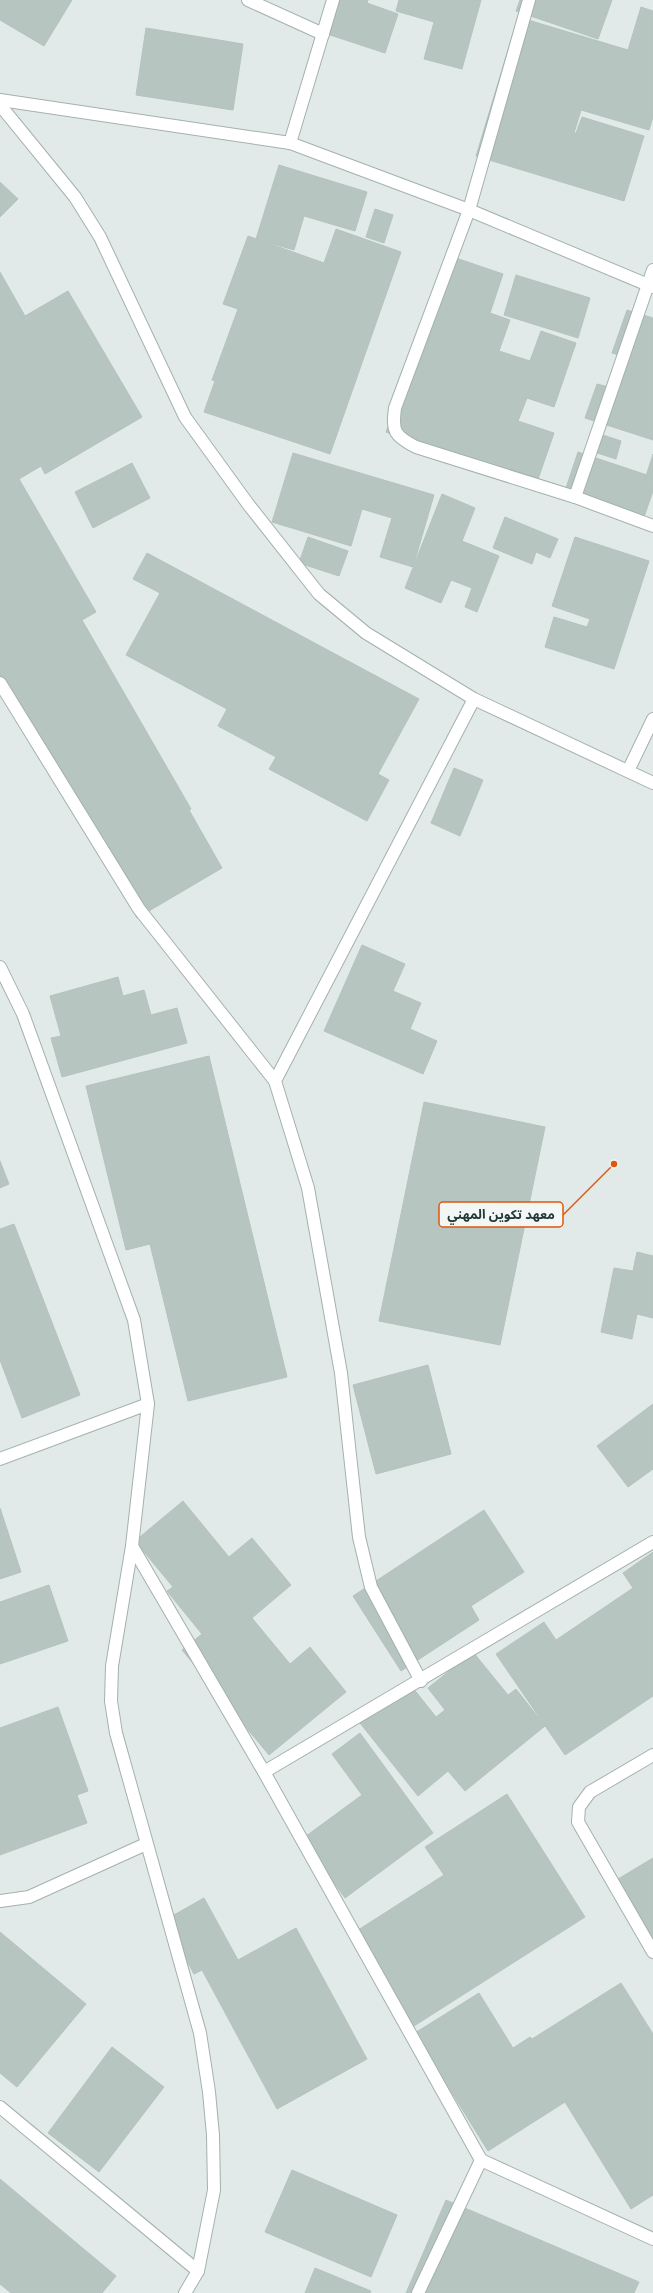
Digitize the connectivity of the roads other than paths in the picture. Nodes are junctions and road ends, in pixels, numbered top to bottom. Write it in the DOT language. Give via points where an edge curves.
graph roads {
  1 [pos="248,0"];
  2 [pos="333,0"];
  3 [pos="529,0"];
  4 [pos="323,34"];
  5 [pos="0,100"];
  6 [pos="0,105"];
  7 [pos="290,143"];
  8 [pos="469,210"];
  9 [pos="653,270"];
  10 [pos="651,286"];
  11 [pos="575,497"];
  12 [pos="653,526"];
  13 [pos="0,683"];
  14 [pos="474,698"];
  15 [pos="653,719"];
  16 [pos="628,771"];
  17 [pos="653,783"];
  18 [pos="0,967"];
  19 [pos="275,1081"];
  20 [pos="148,1404"];
  21 [pos="0,1459"];
  22 [pos="653,1542"];
  23 [pos="132,1546"];
  24 [pos="421,1681"];
  25 [pos="653,1755"];
  26 [pos="264,1772"];
  27 [pos="146,1844"];
  28 [pos="0,1901"];
  29 [pos="653,1952"];
  30 [pos="0,2107"];
  31 [pos="480,2160"];
  32 [pos="653,2239"];
  33 [pos="198,2271"];
  34 [pos="185,2293"];
  35 [pos="418,2293"];
  1 -- 4 [label="street"];
  2 -- 4 [label="street"];
  3 -- 8 [label="street"];
  4 -- 7 [label="street"];
  5 -- 7 [label="street"];
  6 -- 14 [label="street" via="75,197 100,237 185,417 248,504 314,588 366,633"];
  7 -- 8 [label="street"];
  8 -- 10 [label="street"];
  8 -- 11 [label="street" via="395,408 393,426 400,439 416,447"];
  9 -- 10 [label="street"];
  10 -- 11 [label="street"];
  11 -- 12 [label="street"];
  13 -- 19 [label="street" via="139,910"];
  14 -- 16 [label="street"];
  14 -- 19 [label="street"];
  15 -- 16 [label="street"];
  16 -- 17 [label="street"];
  18 -- 20 [label="street" via="23,1014 134,1320"];
  19 -- 24 [label="street" via="308,1188 341,1373 361,1544 371,1587"];
  20 -- 21 [label="street"];
  20 -- 23 [label="street"];
  22 -- 24 [label="street"];
  23 -- 26 [label="street"];
  23 -- 27 [label="street" via="112,1666 111,1701 116,1733"];
  24 -- 26 [label="street"];
  25 -- 29 [label="street" via="590,1792 579,1807 578,1822"];
  26 -- 31 [label="street"];
  27 -- 28 [label="street" via="29,1897"];
  27 -- 33 [label="street" via="200,2033 209,2092 214,2190"];
  30 -- 33 [label="street"];
  31 -- 32 [label="street"];
  31 -- 35 [label="street"];
  33 -- 34 [label="street"];
}
